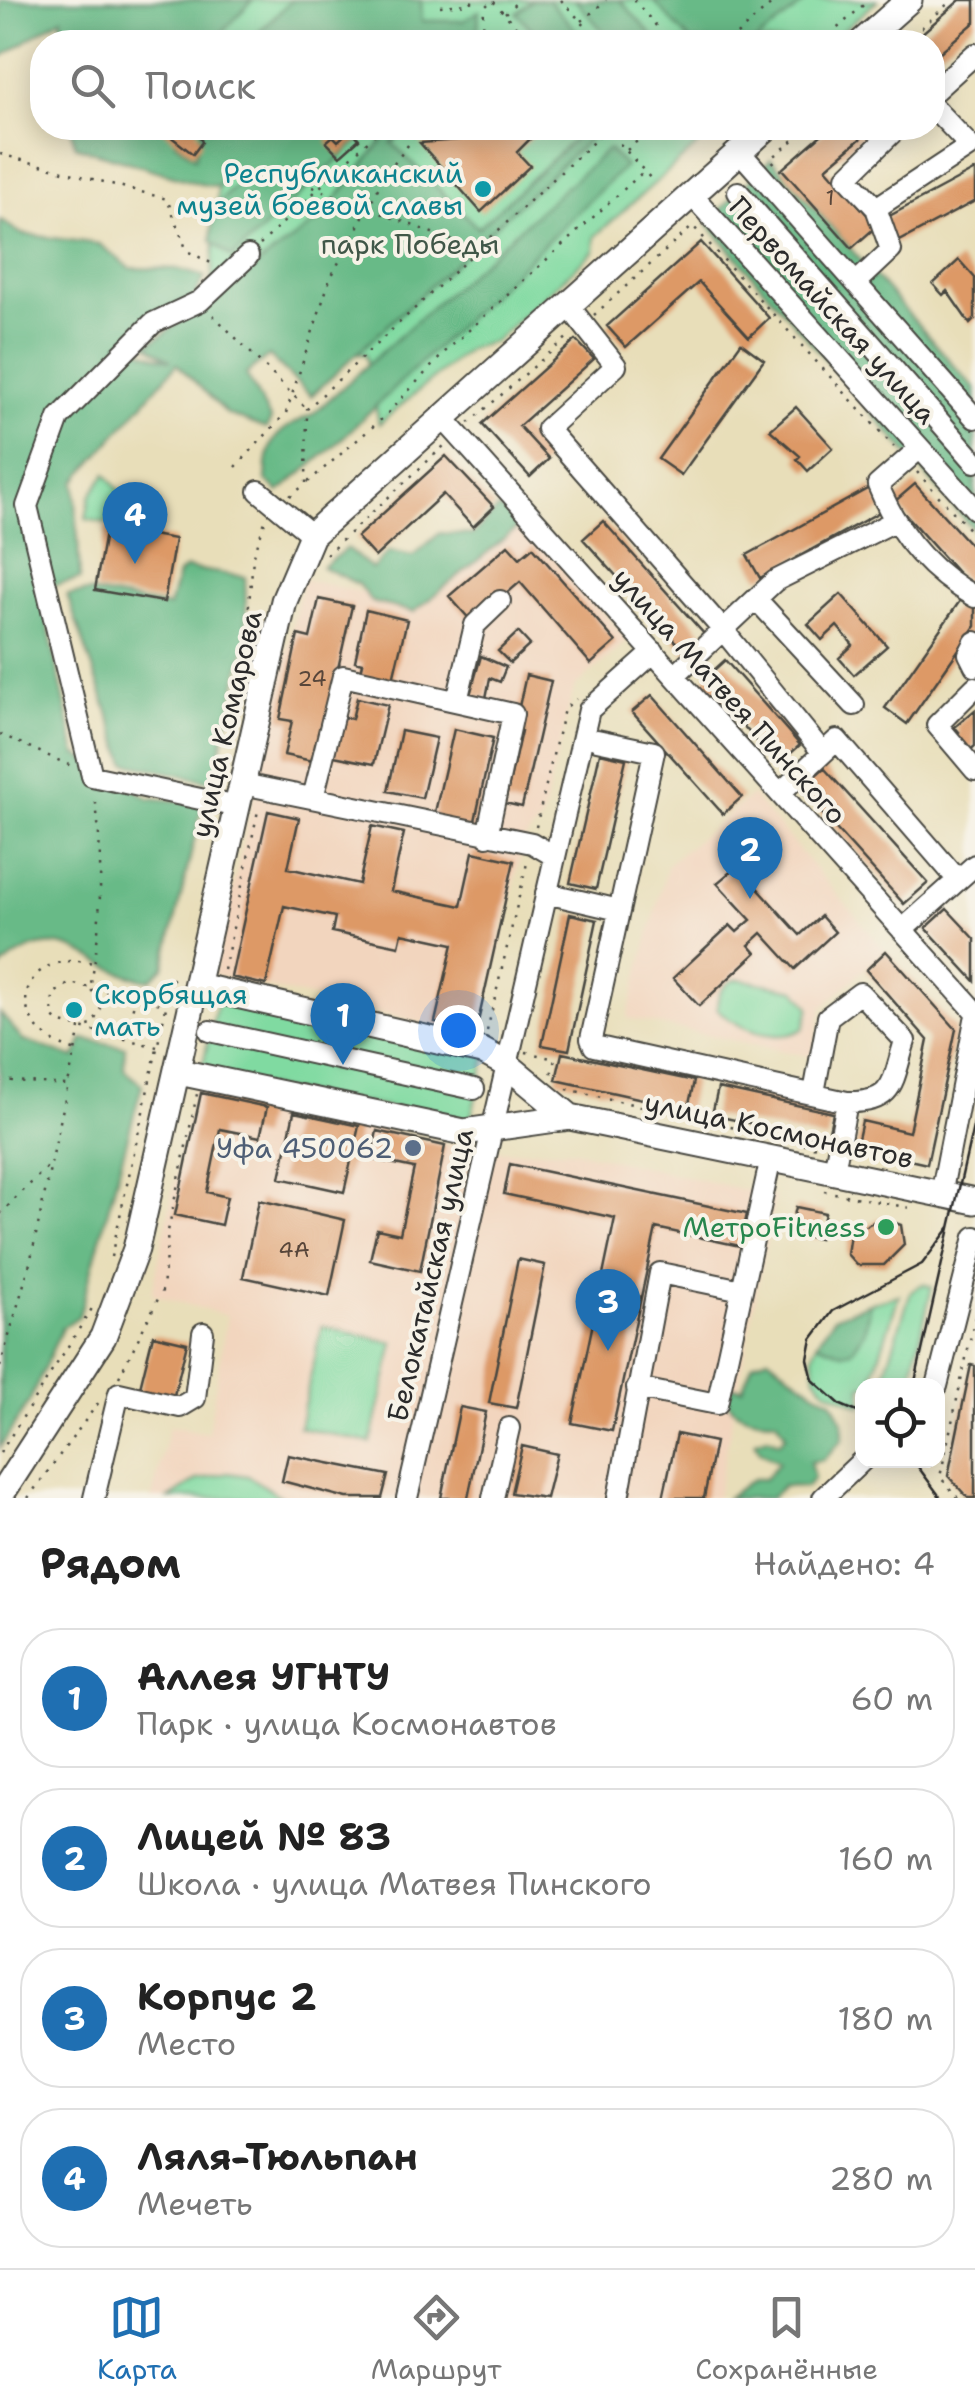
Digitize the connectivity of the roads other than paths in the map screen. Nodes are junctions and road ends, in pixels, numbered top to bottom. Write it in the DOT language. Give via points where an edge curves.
graph roads {
  1 [pos="909,0"];
  2 [pos="879,30"];
  3 [pos="975,54"];
  4 [pos="945,81"];
  5 [pos="945,119"];
  6 [pos="752,140"];
  7 [pos="886,140"];
  8 [pos="972,146"];
  9 [pos="739,151"];
  10 [pos="738,192"];
  11 [pos="691,194"];
  12 [pos="876,208"];
  13 [pos="248,256"];
  14 [pos="856,284"];
  15 [pos="576,315"];
  16 [pos="971,405"];
  17 [pos="451,425"];
  18 [pos="913,454"];
  19 [pos="975,462"];
  20 [pos="260,491"];
  21 [pos="975,509"];
  22 [pos="893,522"];
  23 [pos="312,535"];
  24 [pos="975,596"];
  25 [pos="756,599"];
  26 [pos="500,601"];
  27 [pos="723,630"];
  28 [pos="975,642"];
  29 [pos="654,652"];
  30 [pos="975,666"];
  31 [pos="675,675"];
  32 [pos="975,687"];
  33 [pos="457,702"];
  34 [pos="854,705"];
  35 [pos="598,740"];
  36 [pos="823,754"];
  37 [pos="975,770"];
  38 [pos="248,793"];
  39 [pos="780,793"];
  40 [pos="313,798"];
  41 [pos="487,836"];
  42 [pos="554,856"];
  43 [pos="975,864"];
  44 [pos="958,880"];
  45 [pos="546,893"];
  46 [pos="619,910"];
  47 [pos="902,930"];
  48 [pos="200,979"];
  49 [pos="975,1011"];
  50 [pos="975,1020"];
  51 [pos="210,1032"];
  52 [pos="508,1055"];
  53 [pos="178,1072"];
  54 [pos="474,1090"];
  55 [pos="814,1093"];
  56 [pos="847,1102"];
  57 [pos="570,1117"];
  58 [pos="493,1125"];
  59 [pos="772,1158"];
  60 [pos="831,1171"];
  61 [pos="942,1195"];
  62 [pos="975,1201"];
  63 [pos="975,1238"];
  64 [pos="742,1290"];
  65 [pos="203,1333"];
  66 [pos="939,1378"];
  67 [pos="637,1388"];
  68 [pos="510,1428"];
  69 [pos="855,1468"];
  70 [pos="0,1496"];
  71 [pos="94,1498"];
  72 [pos="407,1498"];
  73 [pos="493,1498"];
  74 [pos="618,1498"];
  75 [pos="823,1498"];
  1 -- 2 [label="main road"];
  3 -- 4 [label="street"];
  5 -- 8 [label="street"];
  6 -- 9 [label="main road, улица Комарова"];
  7 -- 12 [label="street" via="847,178"];
  8 -- 12 [label="street"];
  9 -- 11 [label="main road, улица Комарова"];
  9 -- 14 [label="street, Первомайская улица"];
  10 -- 19 [label="street"];
  11 -- 15 [label="main road, улица Комарова"];
  11 -- 18 [label="street, Первомайская улица"];
  12 -- 14 [label="street" via="891,250"];
  13 -- 38 [label="street" via="200,301 153,323 60,418 27,506 92,776"];
  14 -- 16 [label="street, Первомайская улица"];
  15 -- 17 [label="main road, улица Комарова"];
  15 -- 27 [label="street" via="616,366 547,430"];
  17 -- 23 [label="main road, улица Комарова"];
  17 -- 29 [label="street, улица Матвея Пинского"];
  18 -- 21 [label="street, Первомайская улица"];
  18 -- 22 [label="street" via="878,486"];
  20 -- 23 [label="street"];
  22 -- 24 [label="street" via="947,581"];
  22 -- 25 [label="street" via="775,581"];
  23 -- 38 [label="main road, улица Комарова" via="284,601"];
  25 -- 27 [label="street"];
  25 -- 34 [label="street"];
  26 -- 33 [label="street" via="475,625"];
  27 -- 31 [label="street"];
  27 -- 36 [label="street"];
  28 -- 30 [label="street" via="969,654"];
  29 -- 31 [label="street, улица Матвея Пинского"];
  29 -- 42 [label="street, Белокатайская улица" via="589,710"];
  31 -- 39 [label="street, улица Матвея Пинского"];
  32 -- 37 [label="street" via="937,728"];
  33 -- 40 [label="street" via="343,676"];
  33 -- 41 [label="street" via="513,714"];
  35 -- 46 [label="street" via="654,752"];
  36 -- 39 [label="street"];
  36 -- 44 [label="street" via="838,740"];
  38 -- 40 [label="street"];
  38 -- 48 [label="main road, улица Комарова"];
  39 -- 47 [label="street, улица Матвея Пинского"];
  40 -- 41 [label="street"];
  41 -- 42 [label="street" via="532,842"];
  42 -- 45 [label="street, Белокатайская улица"];
  43 -- 44 [label="street"];
  44 -- 47 [label="street"];
  45 -- 46 [label="street"];
  45 -- 52 [label="street, Белокатайская улица"];
  46 -- 55 [label="street" via="594,1046"];
  47 -- 49 [label="street, улица Матвея Пинского"];
  48 -- 52 [label="main road, улица Космонавтов"];
  48 -- 53 [label="main road, улица Комарова"];
  50 -- 61 [label="street"];
  51 -- 54 [label="street"];
  52 -- 57 [label="main road, улица Космонавтов"];
  52 -- 58 [label="street, Белокатайская улица"];
  53 -- 58 [label="main road, улица Космонавтов" via="464,1132"];
  53 -- 70 [label="main road, улица Комарова" via="136,1249 103,1337"];
  55 -- 56 [label="street"];
  55 -- 56 [label="street" via="828,1017 860,993 905,1041 888,1093 873,1102"];
  56 -- 60 [label="street"];
  57 -- 58 [label="main road, улица Космонавтов"];
  57 -- 59 [label="main road, улица Космонавтов"];
  58 -- 72 [label="street, Белокатайская улица"];
  59 -- 60 [label="main road, улица Космонавтов"];
  59 -- 64 [label="street"];
  60 -- 61 [label="main road, улица Космонавтов"];
  61 -- 62 [label="main road, улица Космонавтов"];
  63 -- 66 [label="street"];
  64 -- 67 [label="street" via="717,1404"];
  64 -- 67 [label="street" via="660,1273"];
  65 -- 71 [label="street" via="190,1404 119,1394"];
  67 -- 74 [label="street"];
  68 -- 73 [label="street"];
  69 -- 75 [label="street"];
}
